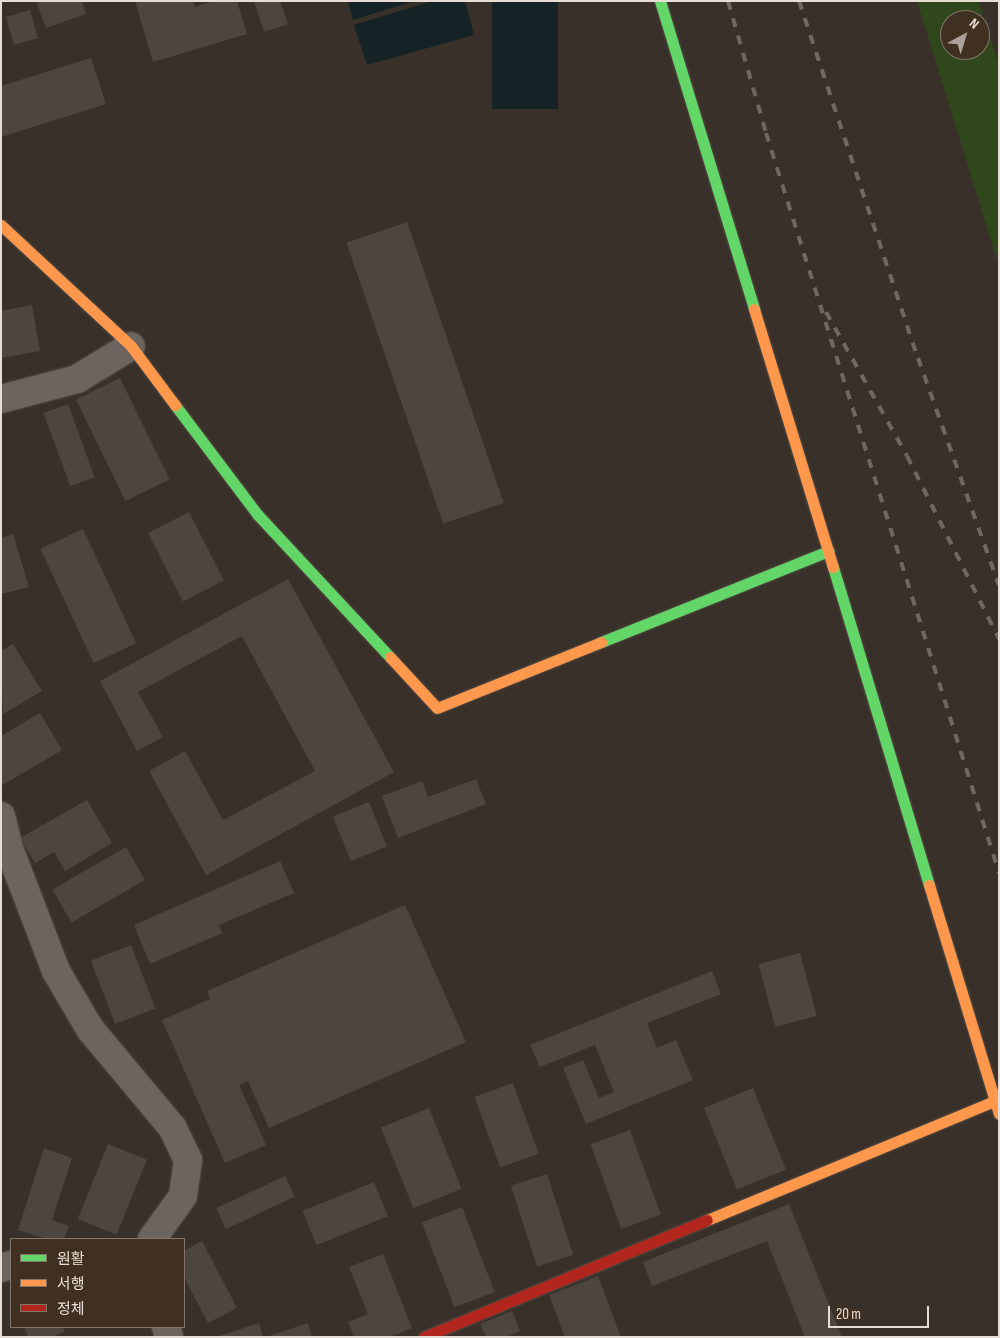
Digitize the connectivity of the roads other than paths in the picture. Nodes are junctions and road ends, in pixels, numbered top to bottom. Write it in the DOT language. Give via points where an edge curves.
graph roads {
  1 [pos="660,1"];
  2 [pos="1,225"];
  3 [pos="131,346"];
  4 [pos="1,399"];
  5 [pos="829,550"];
  6 [pos="1,816"];
  7 [pos="6,852"];
  8 [pos="995,1100"];
  9 [pos="999,1114"];
  10 [pos="153,1238"];
  11 [pos="424,1337"];
  1 -- 5 [label="street"];
  2 -- 3 [label="street"];
  3 -- 4 [label="street" via="77,379"];
  3 -- 5 [label="street" via="258,515 437,708"];
  5 -- 8 [label="street"];
  6 -- 7 [label="street"];
  7 -- 10 [label="street" via="56,971 90,1029 172,1127 188,1160 183,1196"];
  8 -- 9 [label="street"];
  8 -- 11 [label="street"];
}
